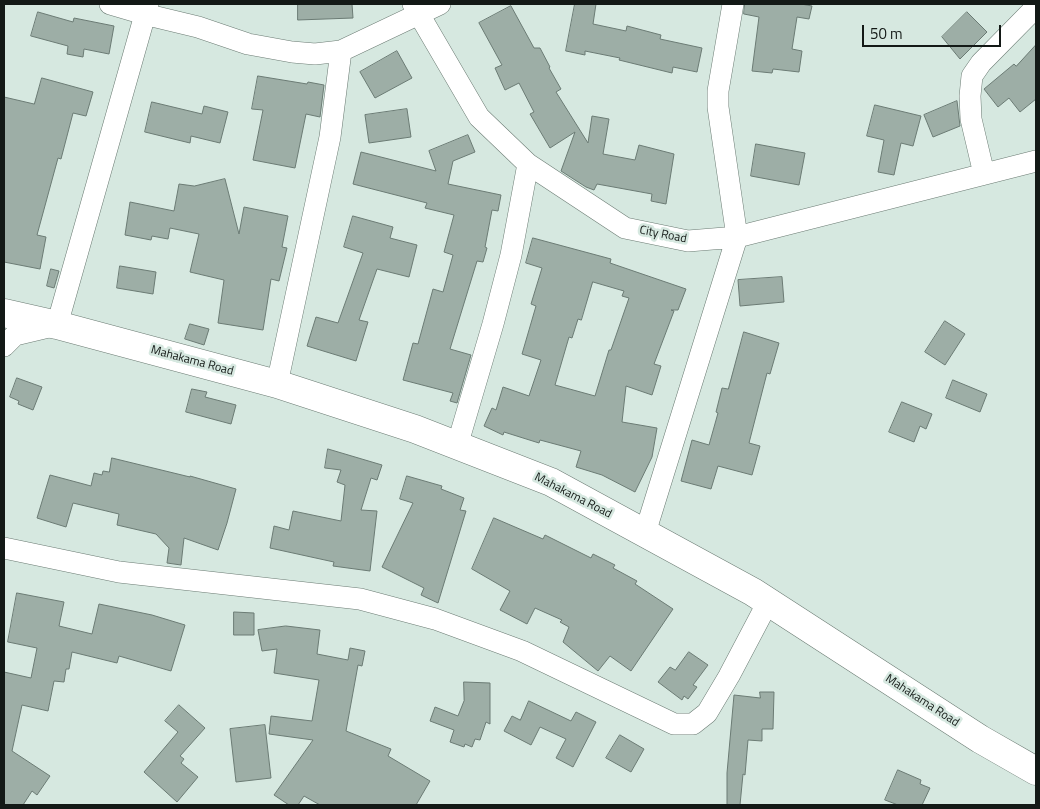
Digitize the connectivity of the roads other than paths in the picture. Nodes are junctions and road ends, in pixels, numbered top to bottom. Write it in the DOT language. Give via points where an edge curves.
graph roads {
  1 [pos="110,4"];
  2 [pos="440,4"];
  3 [pos="733,4"];
  4 [pos="1036,7"];
  5 [pos="146,9"];
  6 [pos="416,9"];
  7 [pos="341,51"];
  8 [pos="1036,161"];
  9 [pos="528,164"];
  10 [pos="984,174"];
  11 [pos="737,237"];
  12 [pos="4,313"];
  13 [pos="57,325"];
  14 [pos="4,346"];
  15 [pos="277,384"];
  16 [pos="457,446"];
  17 [pos="645,533"];
  18 [pos="4,548"];
  19 [pos="768,602"];
  20 [pos="1036,771"];
  1 -- 5 [label="street"];
  2 -- 6 [label="street"];
  3 -- 11 [label="street" via="718,107"];
  4 -- 10 [label="street" via="972,76 971,119"];
  5 -- 7 [label="street" via="256,45 315,54"];
  5 -- 13 [label="street"];
  6 -- 7 [label="street"];
  6 -- 9 [label="street, City Road" via="479,117"];
  7 -- 15 [label="street" via="330,138"];
  8 -- 10 [label="street, City Road"];
  9 -- 11 [label="street, City Road" via="625,228 688,241"];
  9 -- 16 [label="street" via="494,324"];
  10 -- 11 [label="street, City Road"];
  11 -- 17 [label="street"];
  12 -- 13 [label="street, Mahakama Road"];
  13 -- 14 [label="street" via="15,336"];
  13 -- 15 [label="street, Mahakama Road"];
  15 -- 16 [label="street, Mahakama Road"];
  16 -- 17 [label="street, Mahakama Road" via="551,482"];
  17 -- 19 [label="street, Mahakama Road"];
  18 -- 19 [label="street" via="119,572 360,599 435,619 522,651 674,724 693,724 707,713"];
  19 -- 20 [label="street, Mahakama Road" via="980,739"];
}
